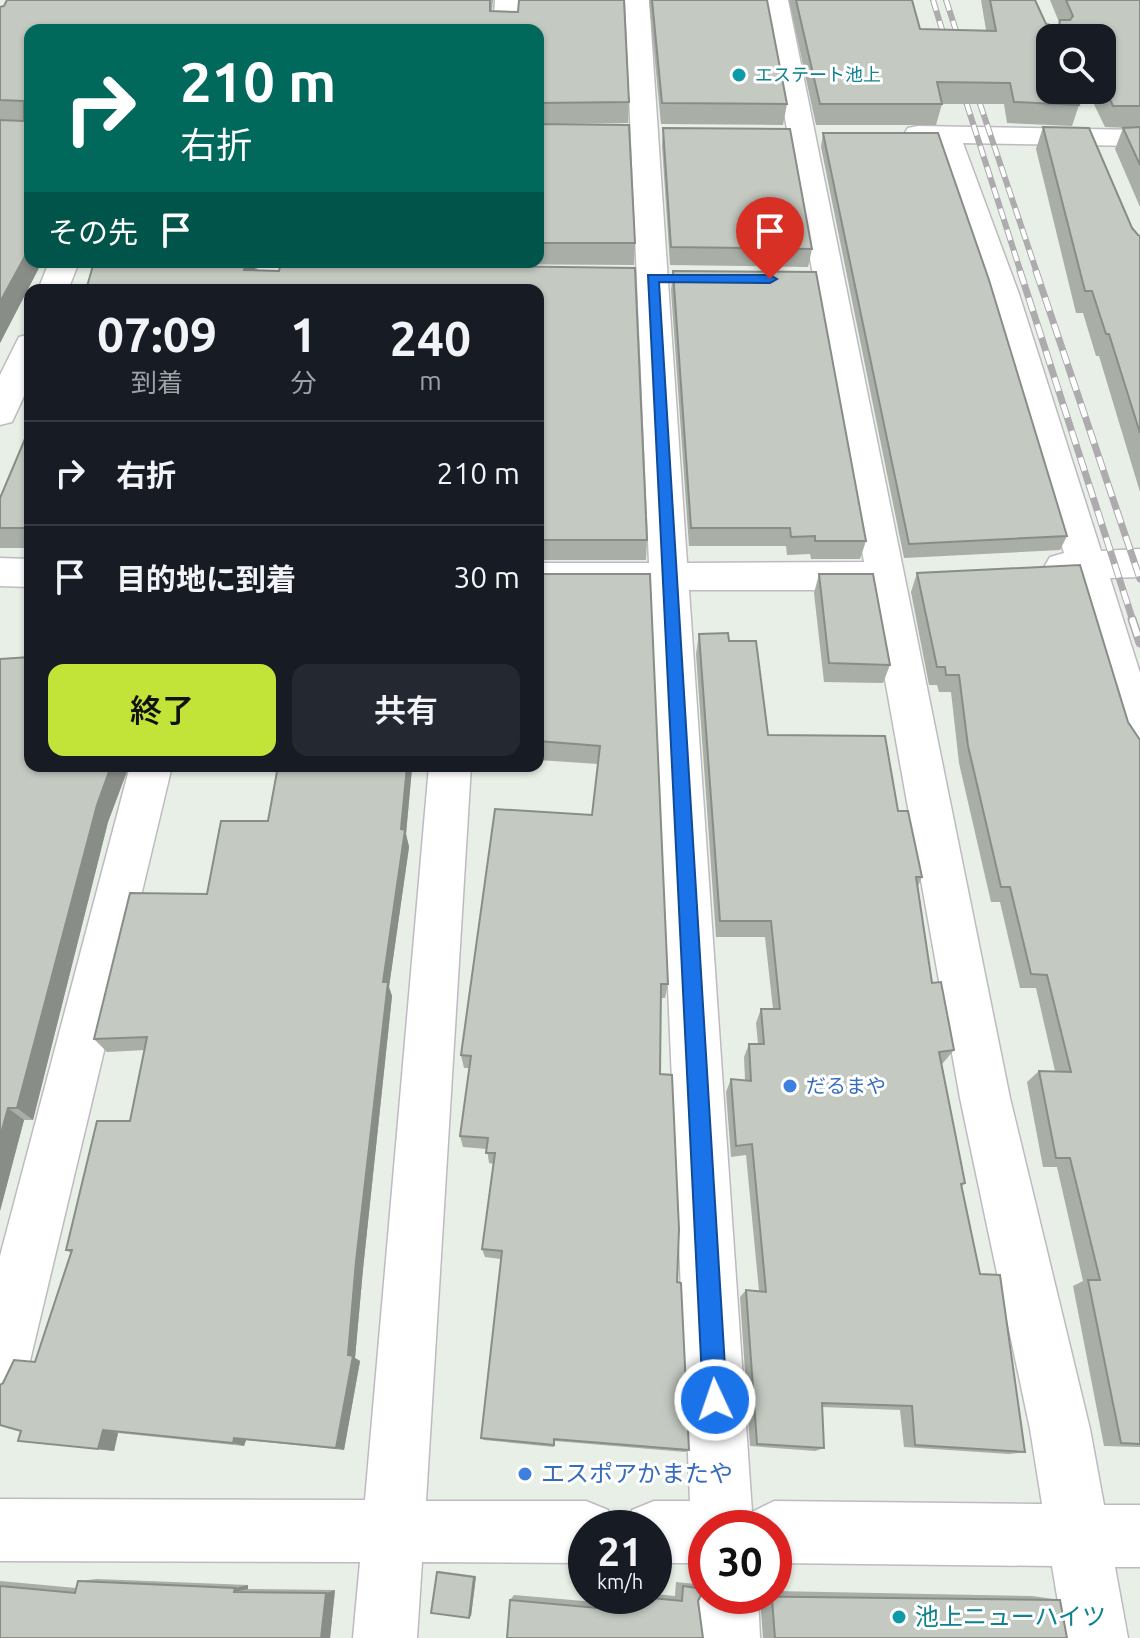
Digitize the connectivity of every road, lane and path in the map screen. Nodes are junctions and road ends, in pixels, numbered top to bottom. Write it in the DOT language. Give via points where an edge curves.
graph roads {
  1 [pos="507,0"];
  2 [pos="637,0"];
  3 [pos="776,0"];
  4 [pos="505,24"];
  5 [pos="1088,125"];
  6 [pos="613,134"];
  7 [pos="642,134"];
  8 [pos="674,134"];
  9 [pos="770,134"];
  10 [pos="816,134"];
  11 [pos="888,134"];
  12 [pos="946,134"];
  13 [pos="1140,138"];
  14 [pos="1105,167"];
  15 [pos="24,358"];
  16 [pos="0,414"];
  17 [pos="1140,563"];
  18 [pos="1089,566"];
  19 [pos="1027,569"];
  20 [pos="0,572"];
  21 [pos="24,573"];
  22 [pos="902,575"];
  23 [pos="670,576"];
  24 [pos="544,577"];
  25 [pos="1140,738"];
  26 [pos="149,772"];
  27 [pos="450,772"];
  28 [pos="0,1365"];
  29 [pos="721,1510"];
  30 [pos="0,1530"];
  31 [pos="393,1530"];
  32 [pos="568,1532"];
  33 [pos="792,1532"];
  34 [pos="1079,1534"];
  35 [pos="1140,1536"];
  36 [pos="727,1614"];
  37 [pos="385,1638"];
  38 [pos="728,1638"];
  39 [pos="1096,1638"];
  1 -- 4 [label="street"];
  2 -- 7 [label="street"];
  3 -- 10 [label="street"];
  5 -- 12 [label="street"];
  5 -- 13 [label="street"];
  5 -- 14 [label="street"];
  6 -- 7 [label="street"];
  7 -- 8 [label="street"];
  7 -- 23 [label="street"];
  9 -- 10 [label="street"];
  10 -- 22 [label="street" via="815,279"];
  11 -- 12 [label="street"];
  12 -- 18 [label="street"];
  15 -- 16 [label="street"];
  17 -- 18 [label="street"];
  18 -- 19 [label="street"];
  18 -- 25 [label="street"];
  20 -- 21 [label="street"];
  22 -- 23 [label="street"];
  22 -- 34 [label="street" via="985,1098"];
  23 -- 24 [label="street"];
  23 -- 29 [label="street"];
  26 -- 28 [label="street"];
  27 -- 31 [label="street"];
  30 -- 31 [label="street"];
  31 -- 32 [label="street"];
  31 -- 37 [label="street"];
  33 -- 34 [label="street"];
  34 -- 35 [label="street"];
  34 -- 39 [label="street"];
  36 -- 38 [label="street"];
}
